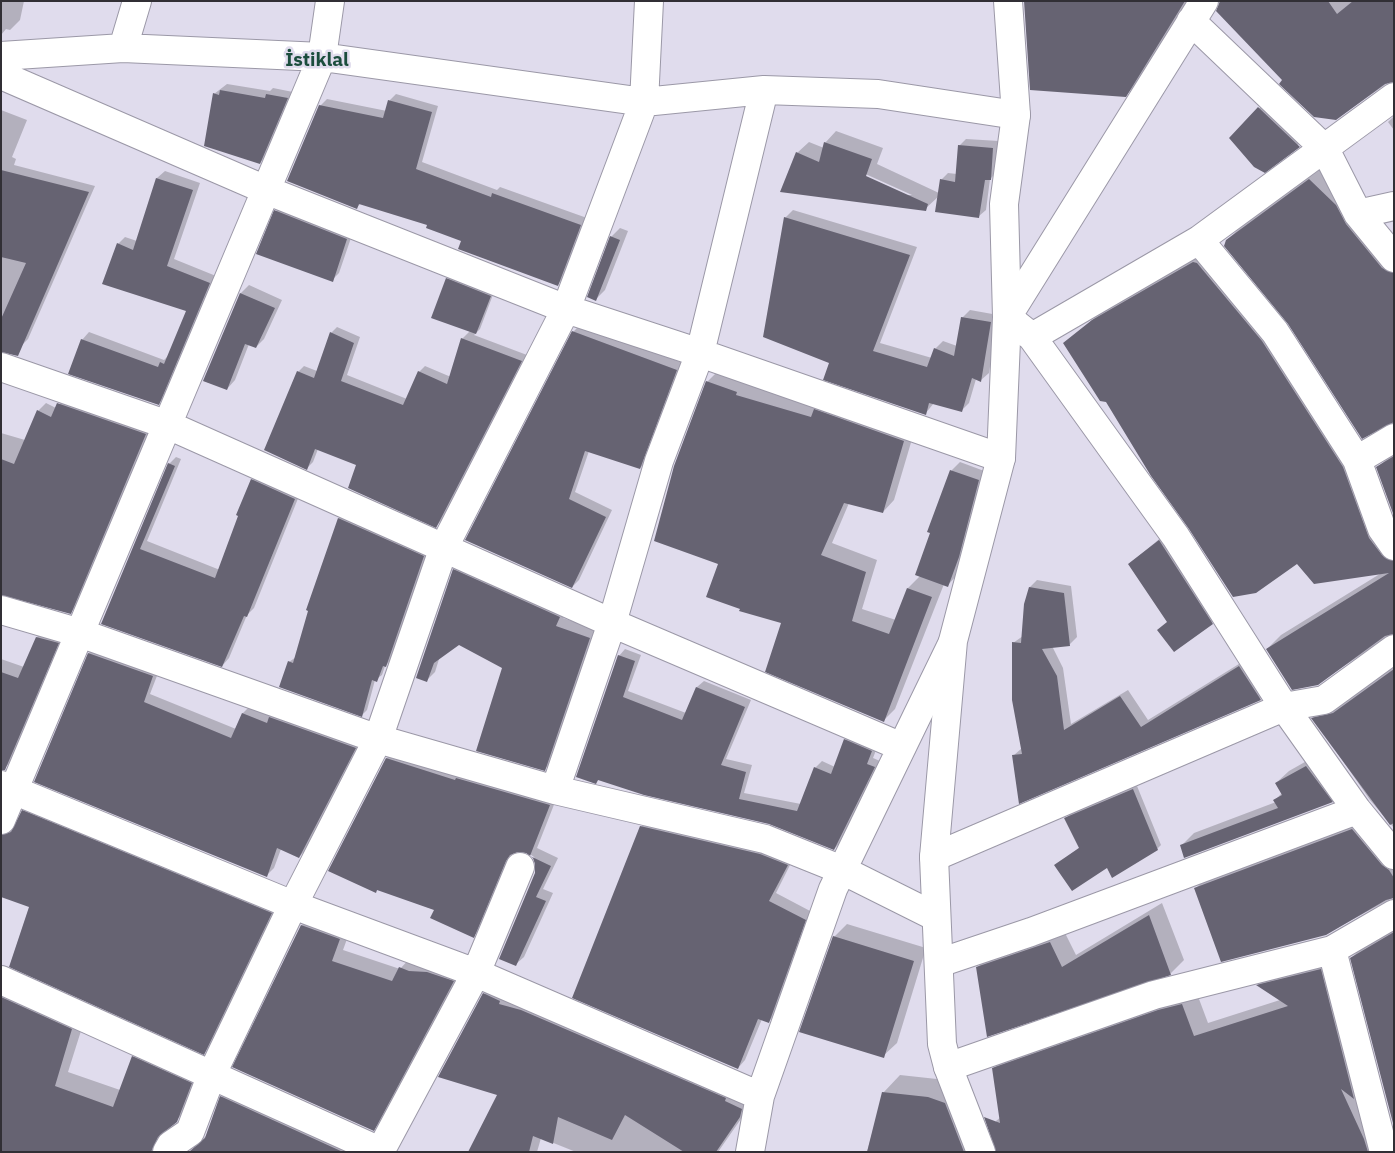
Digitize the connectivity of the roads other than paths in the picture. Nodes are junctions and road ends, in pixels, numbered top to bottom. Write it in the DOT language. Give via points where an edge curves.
graph roads {
  1 [pos="137,1"];
  2 [pos="330,1"];
  3 [pos="649,1"];
  4 [pos="1008,1"];
  5 [pos="1197,11"];
  6 [pos="123,48"];
  7 [pos="1,56"];
  8 [pos="322,57"];
  9 [pos="1,75"];
  10 [pos="764,90"];
  11 [pos="1394,97"];
  12 [pos="644,102"];
  13 [pos="1016,115"];
  14 [pos="1325,149"];
  15 [pos="266,190"];
  16 [pos="1394,206"];
  17 [pos="1358,214"];
  18 [pos="1199,240"];
  19 [pos="1394,258"];
  20 [pos="566,309"];
  21 [pos="1007,317"];
  22 [pos="1032,337"];
  23 [pos="700,353"];
  24 [pos="1,367"];
  25 [pos="168,425"];
  26 [pos="1394,438"];
  27 [pos="1001,458"];
  28 [pos="1356,460"];
  29 [pos="1394,546"];
  30 [pos="444,547"];
  31 [pos="1,610"];
  32 [pos="612,623"];
  33 [pos="80,633"];
  34 [pos="953,641"];
  35 [pos="1394,649"];
  36 [pos="1284,708"];
  37 [pos="378,739"];
  38 [pos="902,747"];
  39 [pos="8,788"];
  40 [pos="555,790"];
  41 [pos="1357,810"];
  42 [pos="1,820"];
  43 [pos="1394,855"];
  44 [pos="934,857"];
  45 [pos="520,867"];
  46 [pos="842,870"];
  47 [pos="293,905"];
  48 [pos="1394,914"];
  49 [pos="936,917"];
  50 [pos="1332,950"];
  51 [pos="939,963"];
  52 [pos="476,972"];
  53 [pos="1,980"];
  54 [pos="948,1067"];
  55 [pos="212,1074"];
  56 [pos="760,1096"];
  57 [pos="167,1152"];
  58 [pos="381,1152"];
  59 [pos="750,1152"];
  60 [pos="981,1152"];
  61 [pos="1384,1152"];
  1 -- 6 [label="street"];
  2 -- 8 [label="street"];
  3 -- 12 [label="street"];
  4 -- 13 [label="street"];
  5 -- 14 [label="street"];
  5 -- 21 [label="street"];
  6 -- 7 [label="street"];
  6 -- 8 [label="street"];
  8 -- 12 [label="street"];
  8 -- 15 [label="street"];
  9 -- 15 [label="street"];
  10 -- 12 [label="street"];
  10 -- 13 [label="street" via="878,94"];
  10 -- 23 [label="street"];
  11 -- 14 [label="street"];
  12 -- 20 [label="street"];
  13 -- 21 [label="street" via="1004,204"];
  14 -- 17 [label="street"];
  14 -- 18 [label="street"];
  15 -- 20 [label="street"];
  15 -- 25 [label="street"];
  16 -- 17 [label="street"];
  17 -- 19 [label="street"];
  18 -- 22 [label="street"];
  18 -- 28 [label="street" via="1275,332"];
  20 -- 23 [label="street"];
  20 -- 30 [label="street"];
  21 -- 22 [label="street"];
  21 -- 27 [label="street"];
  22 -- 36 [label="street" via="1176,538"];
  23 -- 27 [label="street"];
  23 -- 32 [label="street" via="659,461"];
  24 -- 25 [label="street"];
  25 -- 30 [label="street"];
  25 -- 33 [label="street"];
  26 -- 28 [label="street"];
  27 -- 34 [label="street"];
  28 -- 29 [label="street" via="1382,529"];
  30 -- 32 [label="street"];
  30 -- 37 [label="street"];
  31 -- 33 [label="street"];
  32 -- 38 [label="street"];
  32 -- 40 [label="street"];
  33 -- 37 [label="street"];
  33 -- 39 [label="street"];
  34 -- 38 [label="street"];
  34 -- 44 [label="street"];
  35 -- 36 [label="street" via="1324,700"];
  36 -- 41 [label="street"];
  36 -- 44 [label="street"];
  37 -- 40 [label="street"];
  37 -- 47 [label="street"];
  38 -- 46 [label="street"];
  39 -- 42 [label="street"];
  39 -- 47 [label="street"];
  40 -- 46 [label="street" via="765,839"];
  41 -- 43 [label="street"];
  41 -- 51 [label="street"];
  44 -- 49 [label="street"];
  45 -- 52 [label="street"];
  46 -- 49 [label="street"];
  46 -- 56 [label="street"];
  47 -- 52 [label="street"];
  47 -- 55 [label="street"];
  48 -- 50 [label="street"];
  49 -- 51 [label="street"];
  50 -- 54 [label="street" via="1154,995"];
  50 -- 61 [label="street"];
  51 -- 54 [label="street" via="942,1044"];
  52 -- 56 [label="street"];
  52 -- 58 [label="street"];
  53 -- 55 [label="street"];
  54 -- 60 [label="street"];
  55 -- 57 [label="street" via="190,1132 171,1145"];
  55 -- 58 [label="street"];
  56 -- 59 [label="street"];
}
